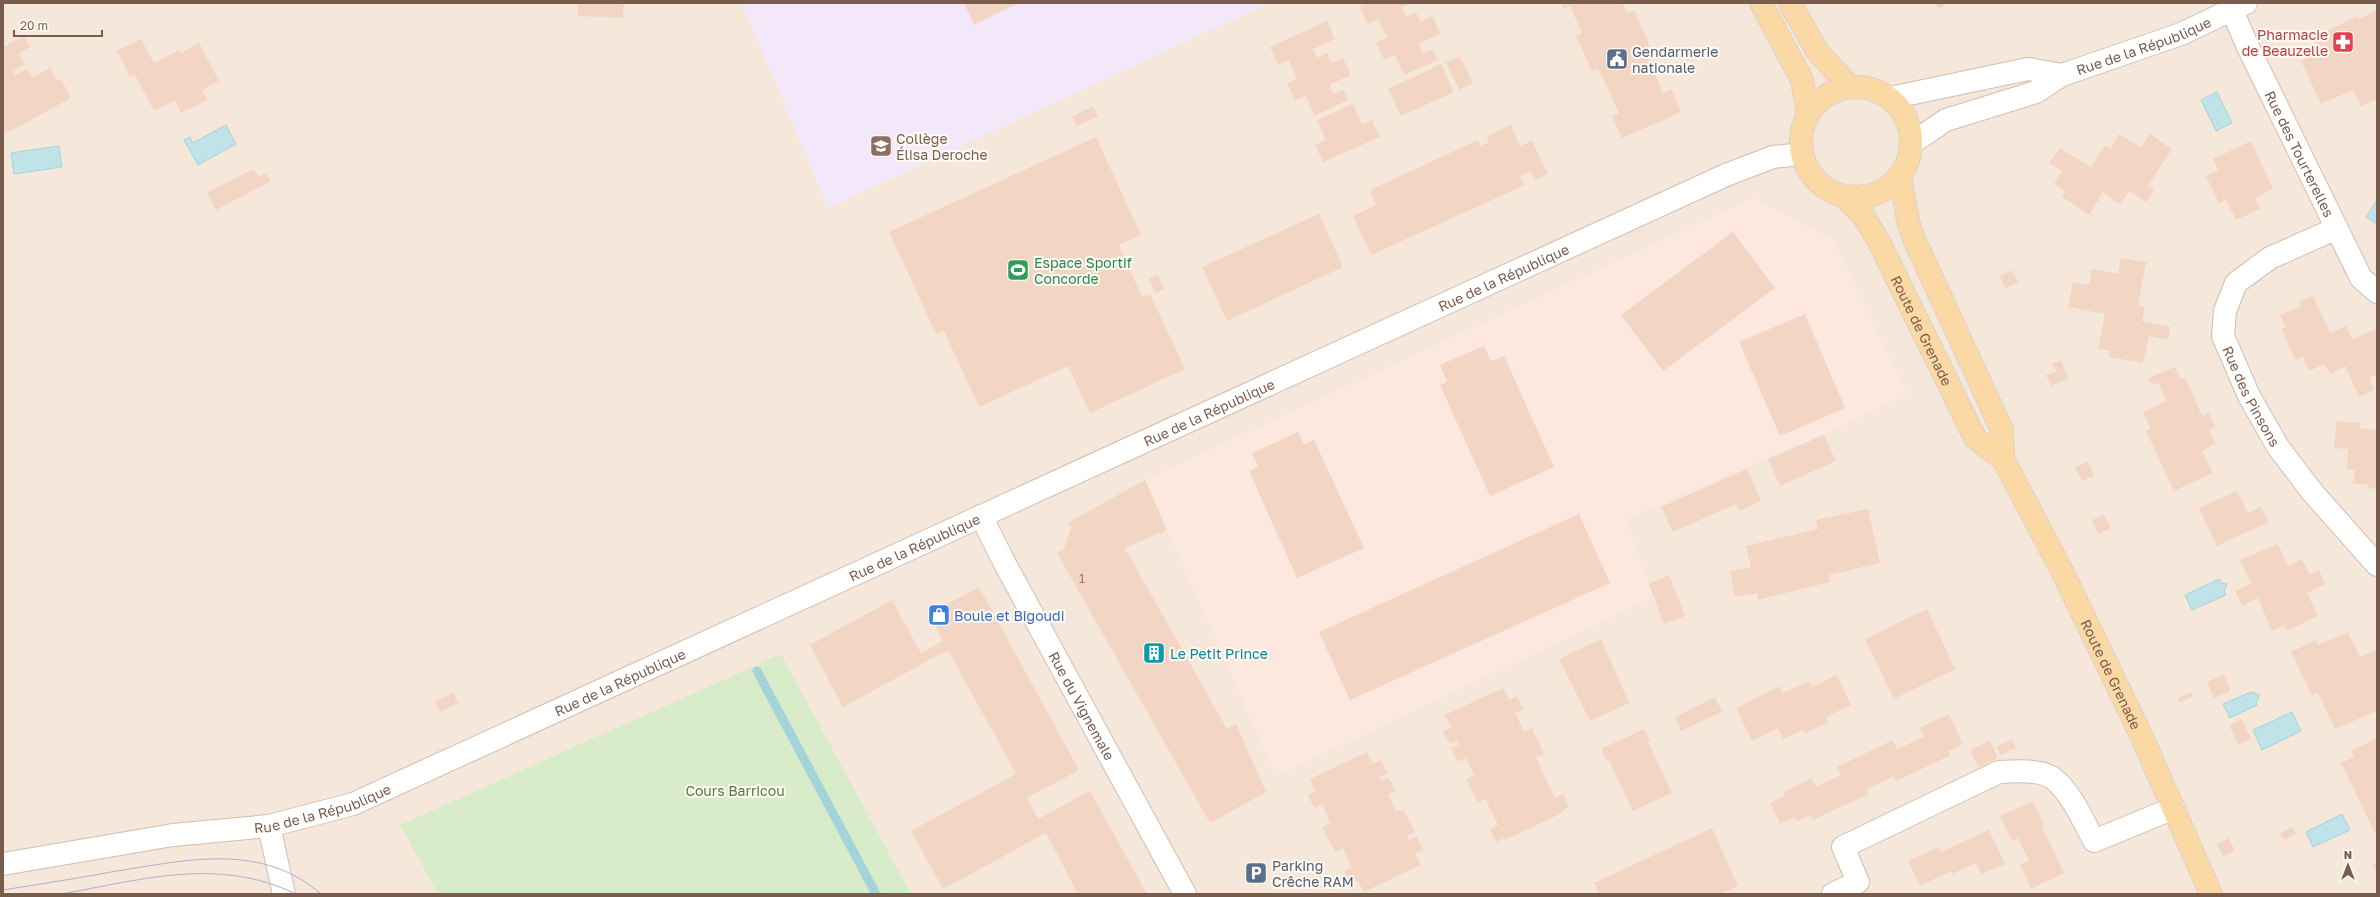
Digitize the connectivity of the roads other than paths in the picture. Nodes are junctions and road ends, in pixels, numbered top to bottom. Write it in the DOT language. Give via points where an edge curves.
graph roads {
  1 [pos="1760,3"];
  2 [pos="1790,3"];
  3 [pos="2239,6"];
  4 [pos="2062,75"];
  5 [pos="1850,87"];
  6 [pos="1890,98"];
  7 [pos="1808,115"];
  8 [pos="1912,143"];
  9 [pos="1802,154"];
  10 [pos="1900,177"];
  11 [pos="1845,197"];
  12 [pos="2335,229"];
  13 [pos="2377,292"];
  14 [pos="2003,459"];
  15 [pos="981,516"];
  16 [pos="2377,565"];
  17 [pos="2174,808"];
  18 [pos="269,826"];
  19 [pos="3,864"];
  20 [pos="284,894"];
  21 [pos="1185,894"];
  22 [pos="1833,894"];
  23 [pos="2211,894"];
  1 -- 7 [label="main road" via="1802,80"];
  2 -- 5 [label="main road" via="1817,51"];
  3 -- 4 [label="street, Rue de la République" via="2181,34"];
  3 -- 12 [label="street, Rue des Tourterelles" via="2246,45"];
  4 -- 6 [label="street, Rue de la République" via="2028,69"];
  4 -- 8 [label="street, Rue de la République" via="2036,92 1946,120"];
  5 -- 6 [label="main road" via="1864,87"];
  5 -- 7 [label="main road" via="1834,91 1821,100"];
  6 -- 8 [label="main road" via="1902,110 1910,126"];
  7 -- 9 [label="main road" via="1801,140"];
  8 -- 10 [label="main road" via="1909,161"];
  9 -- 11 [label="main road" via="1806,167 1814,178 1833,193"];
  9 -- 15 [label="street, Rue de la République" via="1773,157 1726,175"];
  10 -- 11 [label="main road" via="1876,195"];
  10 -- 14 [label="main road, Route de Grenade" via="1914,238 2002,430"];
  11 -- 14 [label="main road, Route de Grenade" via="1864,217 1882,247 1975,438"];
  12 -- 13 [label="street, Rue des Tourterelles" via="2360,278"];
  12 -- 16 [label="street, Rue des Pinsons" via="2270,258 2236,283 2225,311 2223,336 2249,396 2278,447 2313,493"];
  14 -- 17 [label="main road, Route de Grenade" via="2062,571"];
  15 -- 18 [label="street, Rue de la République" via="353,804"];
  15 -- 21 [label="street, Rue du Vignemale"];
  17 -- 22 [label="street" via="2094,841 2072,801 2053,778 2023,770 1999,772 1843,847 1858,882"];
  17 -- 23 [label="main road, Route de Grenade"];
  18 -- 19 [label="street, Rue de la République" via="173,835"];
  18 -- 20 [label="street"];
}
